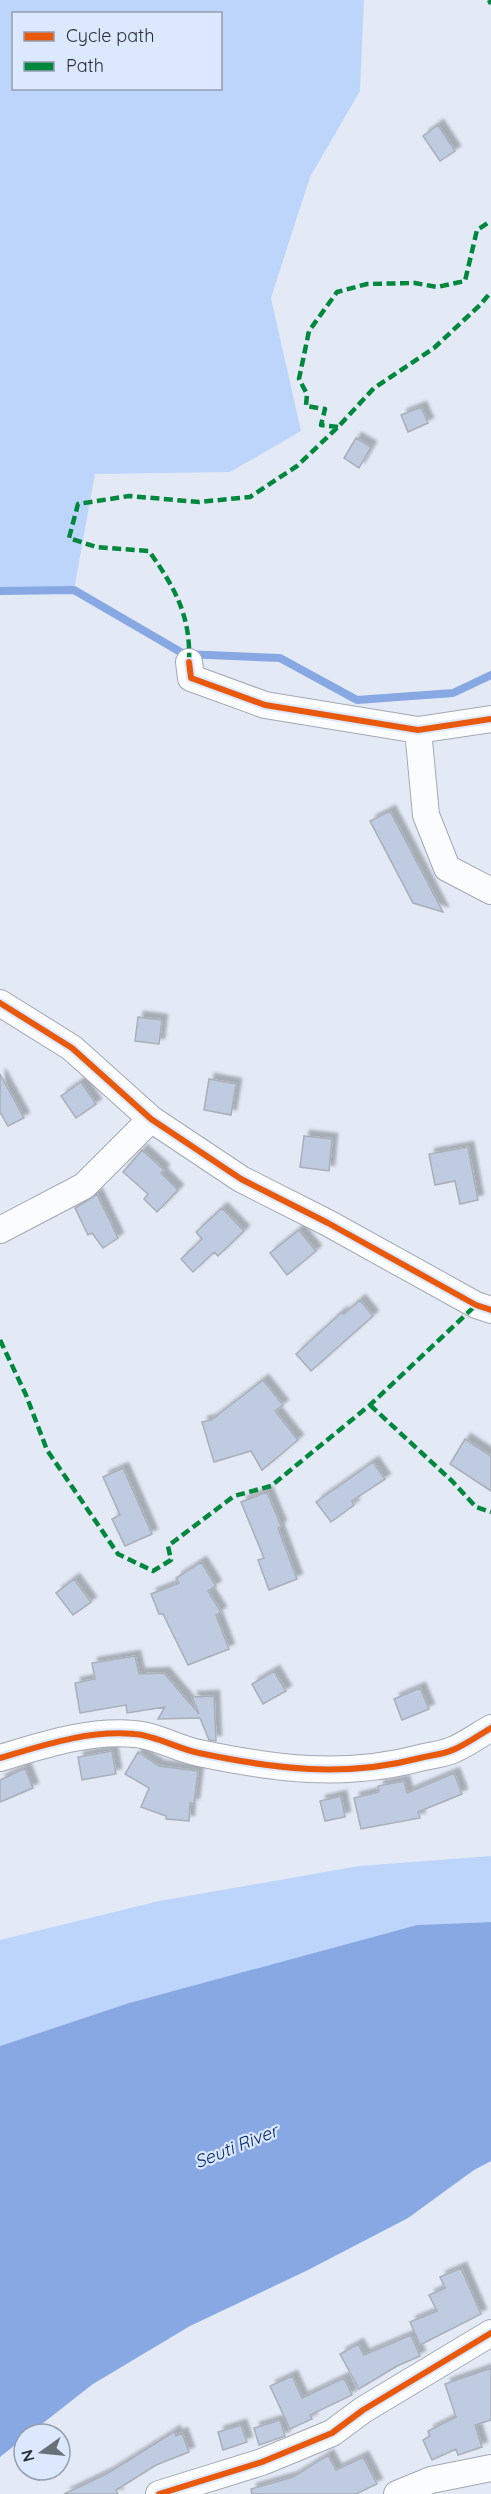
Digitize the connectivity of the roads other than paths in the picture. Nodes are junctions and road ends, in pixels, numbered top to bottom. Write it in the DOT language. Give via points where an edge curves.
graph roads {
  1 [pos="189,662"];
  2 [pos="491,719"];
  3 [pos="418,730"];
  4 [pos="491,891"];
  5 [pos="0,1003"];
  6 [pos="151,1119"];
  7 [pos="0,1230"];
  8 [pos="491,1310"];
  9 [pos="491,1728"];
  10 [pos="0,1758"];
  11 [pos="491,2333"];
  12 [pos="491,2468"];
  13 [pos="159,2494"];
  14 [pos="397,2494"];
  1 -- 3 [label="street" via="191,678 265,705"];
  2 -- 3 [label="street"];
  3 -- 4 [label="street" via="426,814 447,868"];
  5 -- 6 [label="street" via="72,1048"];
  6 -- 7 [label="street" via="84,1186"];
  6 -- 8 [label="street" via="241,1179"];
  9 -- 10 [label="street" via="454,1750 406,1762 347,1769 304,1770 249,1763 187,1751 136,1734 97,1733"];
  11 -- 13 [label="street" via="363,2410 333,2433 262,2462"];
  12 -- 14 [label="street" via="431,2480"];
}
